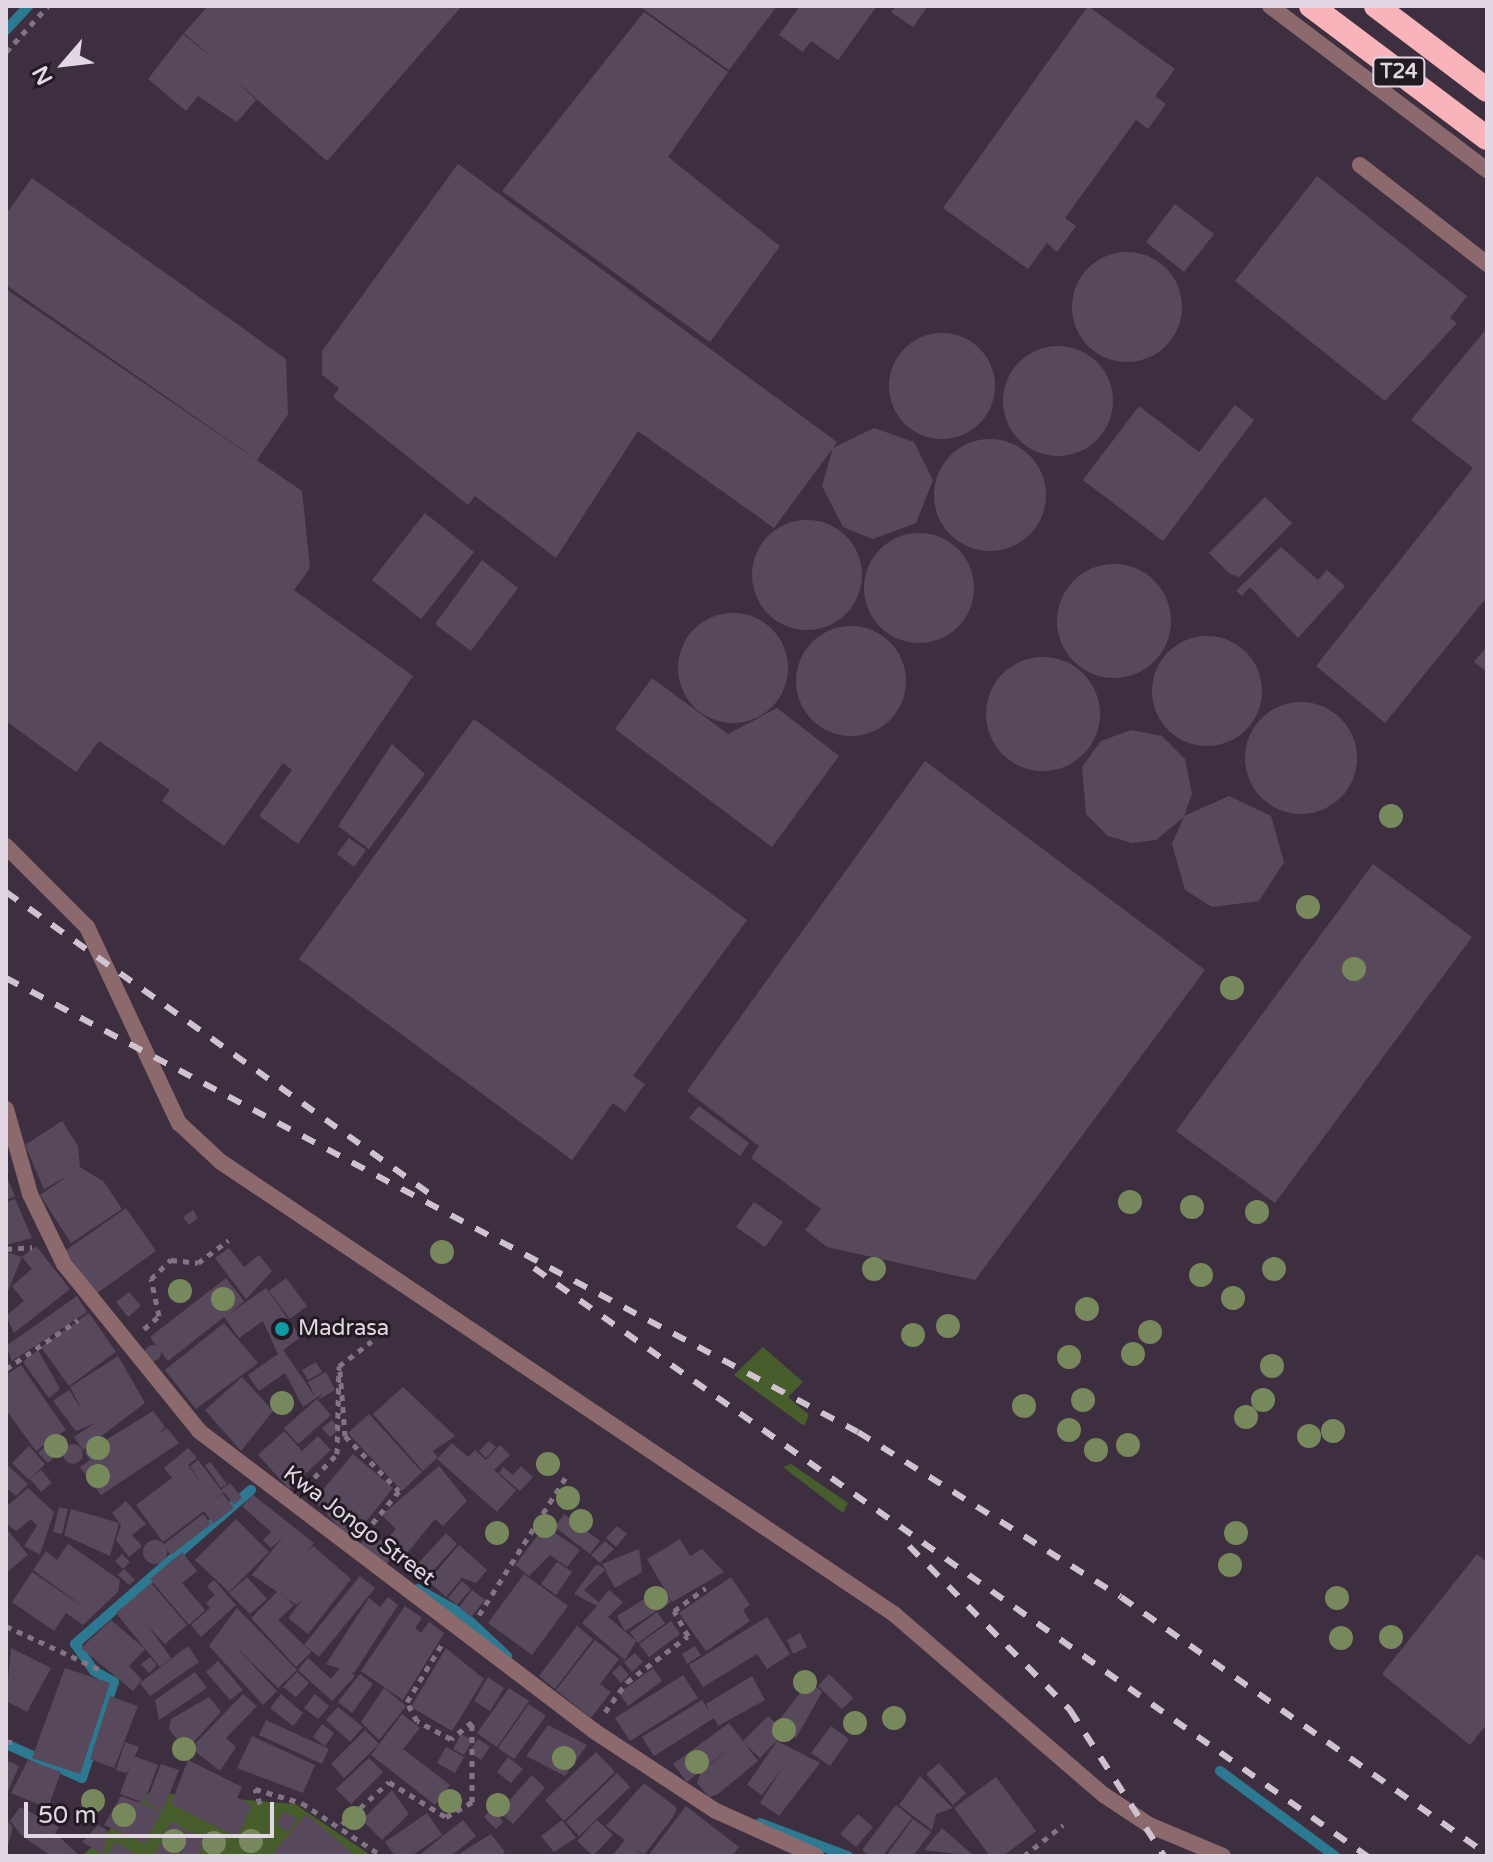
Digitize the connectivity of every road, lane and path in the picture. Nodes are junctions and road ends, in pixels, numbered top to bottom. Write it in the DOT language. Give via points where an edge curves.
graph roads {
  1 [pos="48,6"];
  2 [pos="1270,6"];
  3 [pos="1311,6"];
  4 [pos="1376,6"];
  5 [pos="6,52"];
  6 [pos="1487,90"];
  7 [pos="1487,138"];
  8 [pos="1360,165"];
  9 [pos="1487,170"];
  10 [pos="1487,264"];
  11 [pos="6,846"];
  12 [pos="6,1109"];
  13 [pos="228,1240"];
  14 [pos="95,1298"];
  15 [pos="372,1341"];
  16 [pos="128,1342"];
  17 [pos="339,1366"];
  18 [pos="6,1369"];
  19 [pos="567,1475"];
  20 [pos="297,1494"];
  21 [pos="354,1548"];
  22 [pos="706,1588"];
  23 [pos="6,1626"];
  24 [pos="458,1629"];
  25 [pos="103,1671"];
  26 [pos="594,1731"];
  27 [pos="6,1742"];
  28 [pos="18,1742"];
  29 [pos="260,1804"];
  30 [pos="342,1824"];
  31 [pos="1063,1825"];
  32 [pos="382,1856"];
  33 [pos="816,1856"];
  34 [pos="1024,1856"];
  35 [pos="1223,1856"];
  1 -- 5 [label="path"];
  2 -- 9 [label="street"];
  3 -- 7 [label="highway, T24"];
  4 -- 6 [label="highway"];
  8 -- 10 [label="street"];
  11 -- 35 [label="street" via="87,927 179,1123 221,1162 894,1614 1104,1795 1149,1825"];
  12 -- 14 [label="street, Kwa Jongo Street" via="30,1194 64,1264"];
  13 -- 16 [label="path" via="198,1263 171,1260 151,1279 159,1316"];
  14 -- 16 [label="street, Kwa Jongo Street"];
  14 -- 18 [label="path" via="89,1312"];
  15 -- 17 [label="path"];
  16 -- 21 [label="street, Kwa Jongo Street" via="199,1431"];
  17 -- 20 [label="path" via="337,1454"];
  17 -- 21 [label="path" via="345,1436 399,1491"];
  19 -- 24 [label="path"];
  21 -- 24 [label="street, Kwa Jongo Street"];
  22 -- 26 [label="path" via="674,1611 688,1636 627,1682"];
  23 -- 25 [label="path"];
  24 -- 26 [label="street, Kwa Jongo Street"];
  24 -- 30 [label="path" via="407,1702 417,1721 451,1739 472,1722 472,1802 446,1817 389,1782"];
  26 -- 33 [label="street, Kwa Jongo Street" via="716,1811"];
  27 -- 28 [label="path"];
  29 -- 30 [label="path" via="255,1789"];
  30 -- 32 [label="path"];
  31 -- 34 [label="path"];
}
